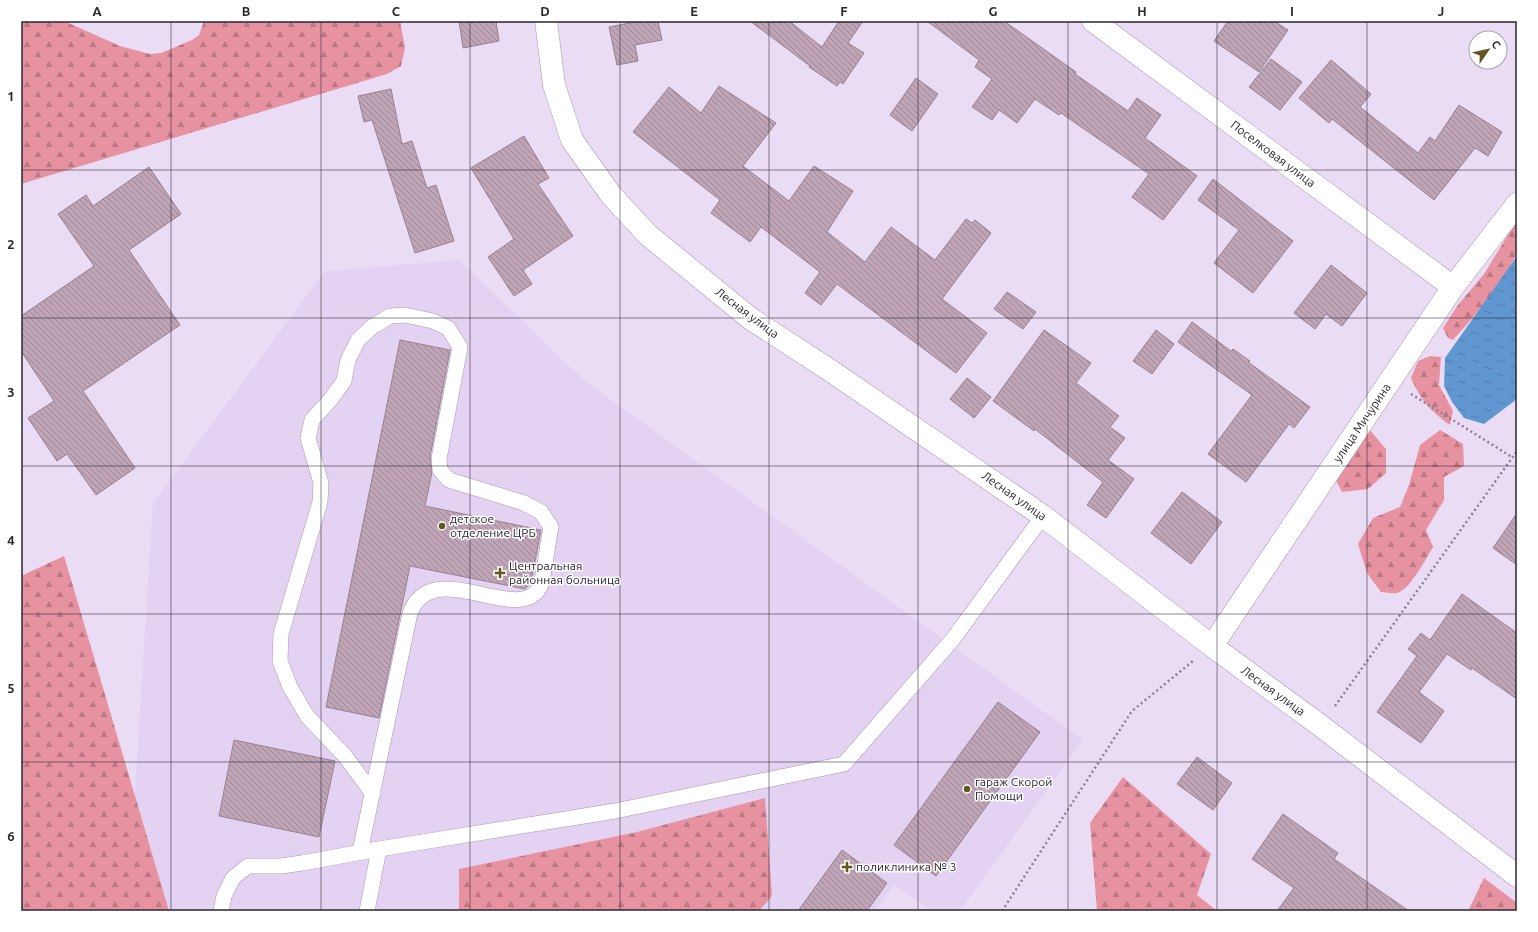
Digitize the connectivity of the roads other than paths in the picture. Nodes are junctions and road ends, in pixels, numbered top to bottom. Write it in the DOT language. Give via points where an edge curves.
graph roads {
  1 [pos="546,21"];
  2 [pos="1093,21"];
  3 [pos="1517,204"];
  4 [pos="1453,287"];
  5 [pos="1043,516"];
  6 [pos="1212,646"];
  7 [pos="372,794"];
  8 [pos="379,849"];
  9 [pos="360,852"];
  10 [pos="1517,876"];
  11 [pos="221,911"];
  12 [pos="367,911"];
  1 -- 5 [label="street, Лесная улица" via="554,85 572,140 611,195 648,235 751,319"];
  2 -- 4 [label="street, Поселковая улица"];
  3 -- 4 [label="street, улица Мичурина"];
  4 -- 6 [label="street, улица Мичурина"];
  5 -- 6 [label="street, Лесная улица"];
  5 -- 8 [label="lane" via="953,639 844,764 615,812"];
  6 -- 10 [label="street, Лесная улица"];
  7 -- 7 [label="lane" via="414,603 425,593 440,588 516,600 531,597 540,587 551,527 541,512 524,503 449,480 440,470 460,347 448,328 433,321 405,315 390,316 358,340 348,360 344,381 332,399 312,420 308,438 321,483 320,502 281,634 280,661 290,687 308,716 345,756"];
  7 -- 9 [label="lane"];
  8 -- 9 [label="lane"];
  8 -- 12 [label="lane"];
  9 -- 11 [label="lane" via="281,866 248,866 234,878 224,896"];
}
